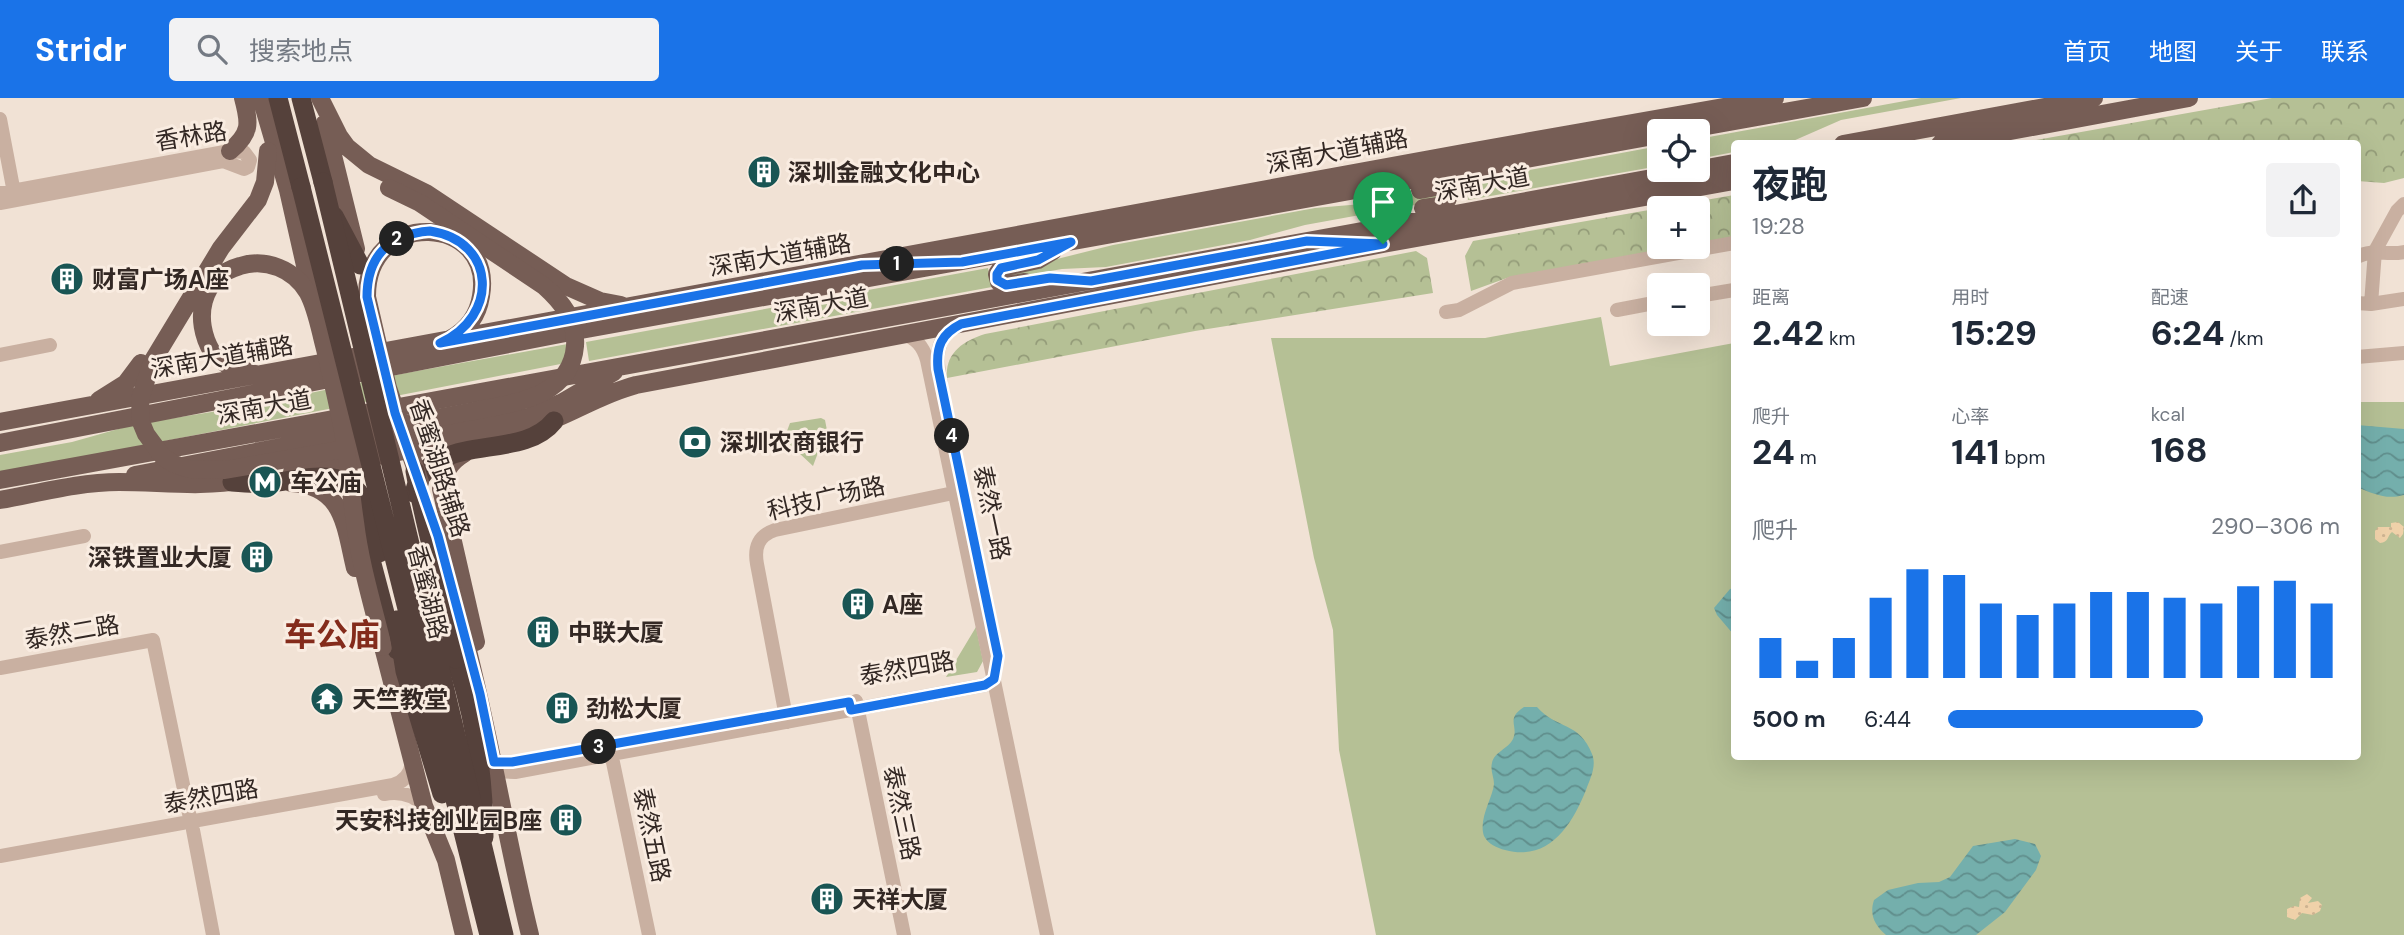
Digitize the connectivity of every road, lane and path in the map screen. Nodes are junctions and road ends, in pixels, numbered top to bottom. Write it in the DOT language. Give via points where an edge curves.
graph roads {
  1 [pos="243,98"];
  2 [pos="301,98"];
  3 [pos="319,98"];
  4 [pos="1775,98"];
  5 [pos="2094,98"];
  6 [pos="2189,98"];
  7 [pos="1854,99"];
  8 [pos="268,101"];
  9 [pos="2046,102"];
  10 [pos="2022,105"];
  11 [pos="1670,115"];
  12 [pos="0,119"];
  13 [pos="1731,122"];
  14 [pos="325,123"];
  15 [pos="1710,126"];
  16 [pos="1647,137"];
  17 [pos="1861,140"];
  18 [pos="1962,140"];
  19 [pos="230,151"];
  20 [pos="268,151"];
  21 [pos="1731,164"];
  22 [pos="1376,169"];
  23 [pos="331,180"];
  24 [pos="1731,182"];
  25 [pos="392,183"];
  26 [pos="294,189"];
  27 [pos="1350,191"];
  28 [pos="10,194"];
  29 [pos="1325,195"];
  30 [pos="1527,201"];
  31 [pos="327,202"];
  32 [pos="0,203"];
  33 [pos="2404,204"];
  34 [pos="1481,226"];
  35 [pos="1307,241"];
  36 [pos="1071,242"];
  37 [pos="1383,244"];
  38 [pos="1731,244"];
  39 [pos="2375,251"];
  40 [pos="2404,252"];
  41 [pos="2361,256"];
  42 [pos="962,262"];
  43 [pos="360,265"];
  44 [pos="862,265"];
  45 [pos="1133,273"];
  46 [pos="1091,281"];
  47 [pos="1731,290"];
  48 [pos="1710,294"];
  49 [pos="367,297"];
  50 [pos="2404,299"];
  51 [pos="2364,303"];
  52 [pos="652,304"];
  53 [pos="1065,304"];
  54 [pos="1647,304"];
  55 [pos="314,307"];
  56 [pos="1617,310"];
  57 [pos="1446,312"];
  58 [pos="961,324"];
  59 [pos="903,334"];
  60 [pos="440,343"];
  61 [pos="50,345"];
  62 [pos="2404,353"];
  63 [pos="0,355"];
  64 [pos="2361,357"];
  65 [pos="640,363"];
  66 [pos="266,374"];
  67 [pos="586,405"];
  68 [pos="69,410"];
  69 [pos="517,418"];
  70 [pos="554,421"];
  71 [pos="0,422"];
  72 [pos="0,443"];
  73 [pos="470,450"];
  74 [pos="50,471"];
  75 [pos="160,471"];
  76 [pos="415,471"];
  77 [pos="0,480"];
  78 [pos="232,482"];
  79 [pos="94,483"];
  80 [pos="271,483"];
  81 [pos="351,486"];
  82 [pos="960,496"];
  83 [pos="0,500"];
  84 [pos="84,536"];
  85 [pos="0,552"];
  86 [pos="456,659"];
  87 [pos="0,668"];
  88 [pos="405,671"];
  89 [pos="994,679"];
  90 [pos="480,694"];
  91 [pos="853,706"];
  92 [pos="400,712"];
  93 [pos="790,717"];
  94 [pos="607,750"];
  95 [pos="412,758"];
  96 [pos="494,766"];
  97 [pos="424,806"];
  98 [pos="192,827"];
  99 [pos="477,854"];
  100 [pos="0,856"];
  101 [pos="446,860"];
  102 [pos="0,864"];
  103 [pos="213,935"];
  104 [pos="464,935"];
  105 [pos="489,935"];
  106 [pos="498,935"];
  107 [pos="504,935"];
  108 [pos="530,935"];
  109 [pos="640,935"];
  110 [pos="649,935"];
  111 [pos="897,935"];
  112 [pos="904,935"];
  113 [pos="1047,935"];
  1 -- 19 [label="main road" via="247,130"];
  2 -- 23 [label="highway, 香蜜湖路"];
  3 -- 14 [label="main road, 香蜜湖路辅路"];
  3 -- 25 [label="main road" via="347,147"];
  4 -- 11 [label="main road, 深南大道辅路"];
  5 -- 9 [label="main road"];
  6 -- 18 [label="main road"];
  7 -- 13 [label="main road"];
  8 -- 20 [label="main road"];
  8 -- 26 [label="highway, 香蜜湖路"];
  9 -- 10 [label="main road"];
  10 -- 17 [label="main road"];
  11 -- 13 [label="main road"];
  11 -- 22 [label="main road, 深南大道辅路"];
  12 -- 28 [label="street"];
  13 -- 15 [label="main road"];
  14 -- 23 [label="main road, 香蜜湖路辅路"];
  14 -- 25 [label="main road" via="354,165 376,181"];
  16 -- 27 [label="main road, 深南大道"];
  19 -- 28 [label="street, 香林路"];
  19 -- 28 [label="street, 香林路" via="247,154 248,167 223,161"];
  20 -- 68 [label="main road, bridge" via="253,193 213,242 141,363 114,392"];
  20 -- 69 [label="main road, bridge" via="258,200 221,247 152,362 140,400 141,422 163,457 189,469 225,470"];
  21 -- 30 [label="main road, 深南大道"];
  22 -- 29 [label="main road"];
  22 -- 44 [label="main road, 深南大道辅路"];
  23 -- 31 [label="highway, 香蜜湖路, bridge"];
  23 -- 43 [label="main road, 香蜜湖路辅路"];
  24 -- 34 [label="main road"];
  25 -- 52 [label="main road" via="426,193 566,286 615,305"];
  25 -- 75 [label="main road, bridge" via="556,297 569,316 575,338 567,372 548,390 529,399"];
  26 -- 55 [label="main road, bridge"];
  26 -- 99 [label="highway, 香蜜湖路, bridge"];
  27 -- 29 [label="main road, 深南大道"];
  27 -- 35 [label="main road" via="1401,192 1440,186 1449,196 1443,204 1340,224"];
  28 -- 32 [label="street, 香林路"];
  29 -- 36 [label="main road, 深南大道"];
  30 -- 34 [label="main road"];
  30 -- 35 [label="main road, 深南大道"];
  31 -- 43 [label="highway, bridge"];
  31 -- 99 [label="highway, 香蜜湖路, bridge"];
  33 -- 39 [label="street"];
  34 -- 37 [label="main road"];
  35 -- 37 [label="main road"];
  35 -- 45 [label="main road, 深南大道"];
  36 -- 42 [label="main road, 深南大道"];
  36 -- 46 [label="main road" via="1038,260 1001,268 997,280 1006,285 1050,278"];
  37 -- 53 [label="main road"];
  38 -- 57 [label="street" via="1512,283"];
  39 -- 40 [label="street"];
  39 -- 41 [label="street"];
  39 -- 51 [label="street"];
  42 -- 44 [label="main road"];
  42 -- 72 [label="main road, 深南大道" via="581,330"];
  43 -- 49 [label="main road, 香蜜湖路辅路"];
  44 -- 52 [label="main road, 深南大道辅路"];
  45 -- 46 [label="main road, 深南大道"];
  45 -- 53 [label="main road"];
  46 -- 65 [label="main road, 深南大道"];
  47 -- 48 [label="street"];
  49 -- 60 [label="main road" via="373,264 395,240 417,232 443,233 464,244 480,272 480,304 461,332"];
  49 -- 76 [label="main road, 香蜜湖路辅路, bridge" via="388,388"];
  50 -- 51 [label="street"];
  52 -- 60 [label="main road, 深南大道辅路"];
  53 -- 58 [label="main road"];
  54 -- 56 [label="street"];
  55 -- 66 [label="main road, bridge" via="303,286 288,272 262,263 237,267 217,279 202,304 206,342 227,365"];
  55 -- 81 [label="main road, bridge"];
  58 -- 59 [label="main road"];
  58 -- 82 [label="street, 泰然一路" via="942,338 937,355"];
  59 -- 67 [label="main road" via="636,385"];
  59 -- 82 [label="street, 泰然一路" via="915,340 925,354"];
  60 -- 66 [label="main road, 深南大道辅路"];
  61 -- 63 [label="street"];
  62 -- 64 [label="street"];
  65 -- 69 [label="main road" via="612,373 553,407"];
  65 -- 74 [label="main road, 深南大道"];
  66 -- 68 [label="main road, 深南大道辅路"];
  67 -- 69 [label="main road"];
  67 -- 70 [label="main road"];
  68 -- 71 [label="main road, 深南大道辅路"];
  70 -- 73 [label="highway" via="531,438"];
  70 -- 78 [label="main road"];
  73 -- 86 [label="highway, bridge" via="434,463 422,473 413,507"];
  73 -- 90 [label="main road" via="451,462 441,489 475,636"];
  74 -- 75 [label="main road"];
  74 -- 77 [label="main road, 深南大道"];
  75 -- 79 [label="main road"];
  76 -- 86 [label="highway, bridge"];
  76 -- 90 [label="main road, 香蜜湖路辅路, bridge" via="438,536"];
  78 -- 79 [label="main road" via="188,486"];
  78 -- 80 [label="highway"];
  79 -- 83 [label="main road"];
  80 -- 88 [label="highway, bridge" via="327,476 346,482 364,501 401,635"];
  80 -- 92 [label="main road" via="316,488 340,508 383,675"];
  81 -- 88 [label="highway, bridge" via="391,636"];
  81 -- 92 [label="main road, bridge" via="357,538"];
  82 -- 89 [label="street, 泰然一路" via="998,656"];
  82 -- 93 [label="street, 科技广场路" via="778,536 765,543 761,555"];
  84 -- 85 [label="street"];
  86 -- 99 [label="highway, bridge" via="480,768 484,813"];
  87 -- 98 [label="street, 泰然二路" via="153,640"];
  88 -- 99 [label="highway, bridge" via="442,794"];
  89 -- 91 [label="street, 泰然四路" via="984,677"];
  89 -- 113 [label="street, 泰然一路"];
  90 -- 96 [label="main road, 香蜜湖路辅路"];
  91 -- 93 [label="street, 泰然四路"];
  91 -- 111 [label="street, 泰然三路"];
  91 -- 112 [label="street, 泰然三路"];
  92 -- 95 [label="main road"];
  93 -- 94 [label="street, 泰然四路"];
  94 -- 96 [label="street, 泰然四路" via="515,772"];
  94 -- 109 [label="street, 泰然五路"];
  94 -- 110 [label="street, 泰然五路"];
  95 -- 97 [label="main road"];
  95 -- 98 [label="street, 泰然四路" via="407,776 393,785"];
  96 -- 108 [label="main road, 香蜜湖路辅路"];
  97 -- 98 [label="street, 泰然四路" via="407,794 394,792"];
  97 -- 101 [label="main road"];
  98 -- 100 [label="street, 泰然四路"];
  98 -- 102 [label="street, 泰然四路"];
  98 -- 103 [label="street"];
  99 -- 105 [label="highway, 香蜜湖路, bridge"];
  99 -- 107 [label="highway, 香蜜湖路, bridge"];
  101 -- 104 [label="main road"];
  101 -- 106 [label="main road" via="489,908"];
}
